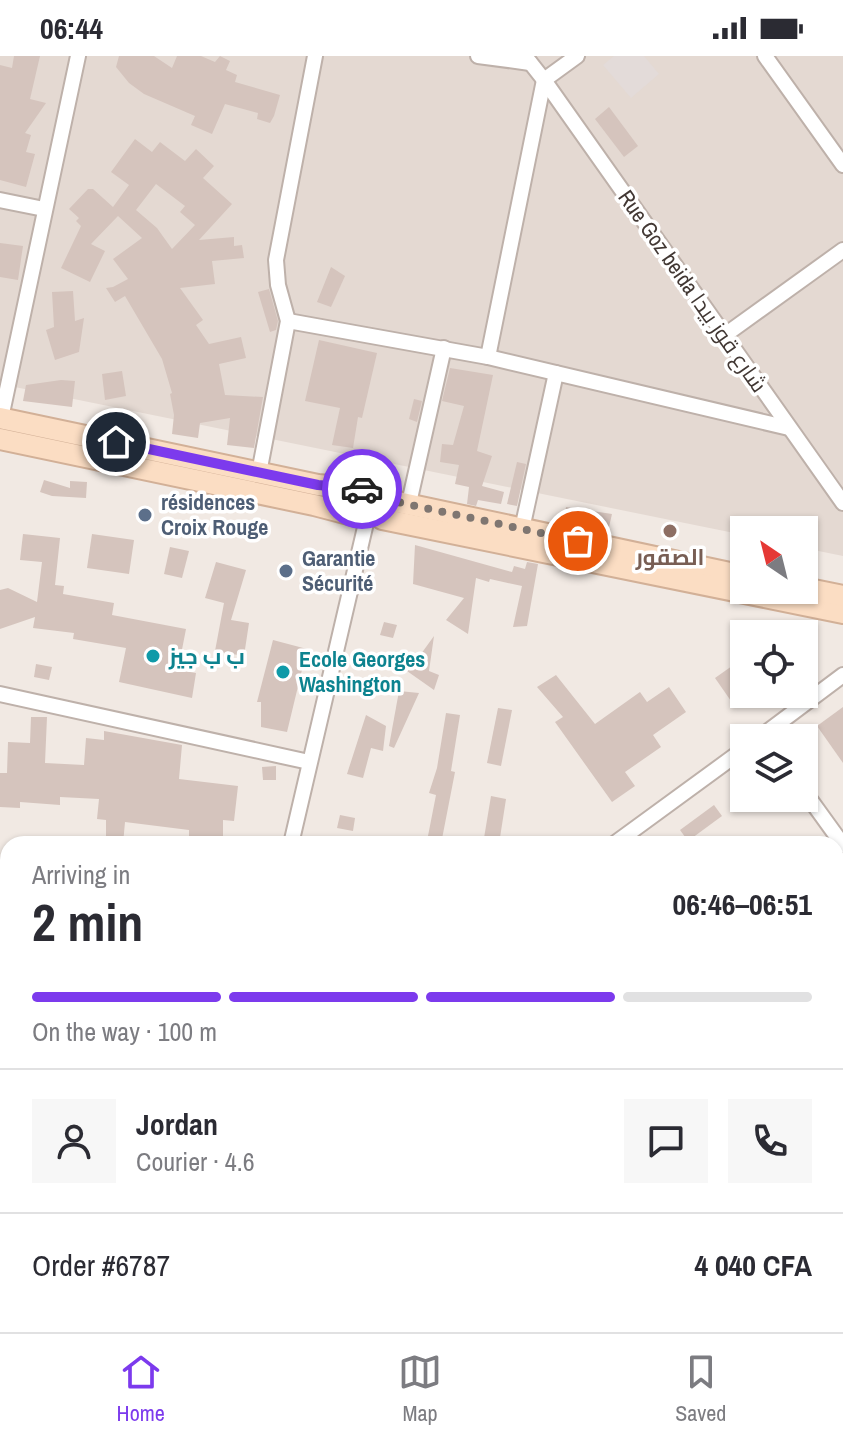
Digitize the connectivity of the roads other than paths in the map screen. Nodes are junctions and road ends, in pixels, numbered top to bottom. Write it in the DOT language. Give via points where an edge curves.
graph roads {
  1 [pos="78,56"];
  2 [pos="315,56"];
  3 [pos="478,56"];
  4 [pos="577,56"];
  5 [pos="765,56"];
  6 [pos="527,60"];
  7 [pos="544,80"];
  8 [pos="843,165"];
  9 [pos="0,200"];
  10 [pos="44,209"];
  11 [pos="843,250"];
  12 [pos="288,321"];
  13 [pos="725,335"];
  14 [pos="444,348"];
  15 [pos="488,357"];
  16 [pos="556,373"];
  17 [pos="0,418"];
  18 [pos="789,428"];
  19 [pos="0,439"];
  20 [pos="259,473"];
  21 [pos="363,489"];
  22 [pos="409,503"];
  23 [pos="843,503"];
  24 [pos="373,515"];
  25 [pos="522,529"];
  26 [pos="730,573"];
  27 [pos="818,591"];
  28 [pos="843,596"];
  29 [pos="843,613"];
  30 [pos="843,675"];
  31 [pos="0,694"];
  32 [pos="779,724"];
  33 [pos="730,759"];
  34 [pos="309,762"];
  35 [pos="818,810"];
  36 [pos="293,836"];
  37 [pos="625,836"];
  38 [pos="836,836"];
  1 -- 10 [label="street"];
  2 -- 12 [label="street" via="276,260"];
  3 -- 6 [label="street"];
  4 -- 7 [label="street"];
  5 -- 8 [label="street"];
  6 -- 7 [label="street, Rue Goz beida شارع قوز بيدا"];
  7 -- 13 [label="street, Rue Goz beida شارع قوز بيدا"];
  7 -- 15 [label="street"];
  9 -- 10 [label="street"];
  10 -- 17 [label="street"];
  11 -- 13 [label="street"];
  12 -- 14 [label="street"];
  12 -- 20 [label="street"];
  13 -- 18 [label="street, Rue Goz beida شارع قوز بيدا"];
  14 -- 15 [label="street"];
  14 -- 22 [label="street"];
  15 -- 16 [label="street"];
  16 -- 18 [label="street"];
  16 -- 25 [label="street"];
  17 -- 20 [label="main road"];
  18 -- 23 [label="street, Rue Goz beida شارع قوز بيدا"];
  19 -- 24 [label="main road"];
  20 -- 21 [label="main road"];
  21 -- 24 [label="main road" via="353,500"];
  21 -- 24 [label="main road" via="380,490"];
  22 -- 24 [label="main road"];
  22 -- 25 [label="main road"];
  24 -- 29 [label="main road"];
  24 -- 34 [label="street"];
  25 -- 26 [label="main road"];
  27 -- 28 [label="main road"];
  30 -- 32 [label="street"];
  31 -- 34 [label="street"];
  33 -- 37 [label="street"];
  34 -- 36 [label="street"];
  35 -- 38 [label="street"];
}
